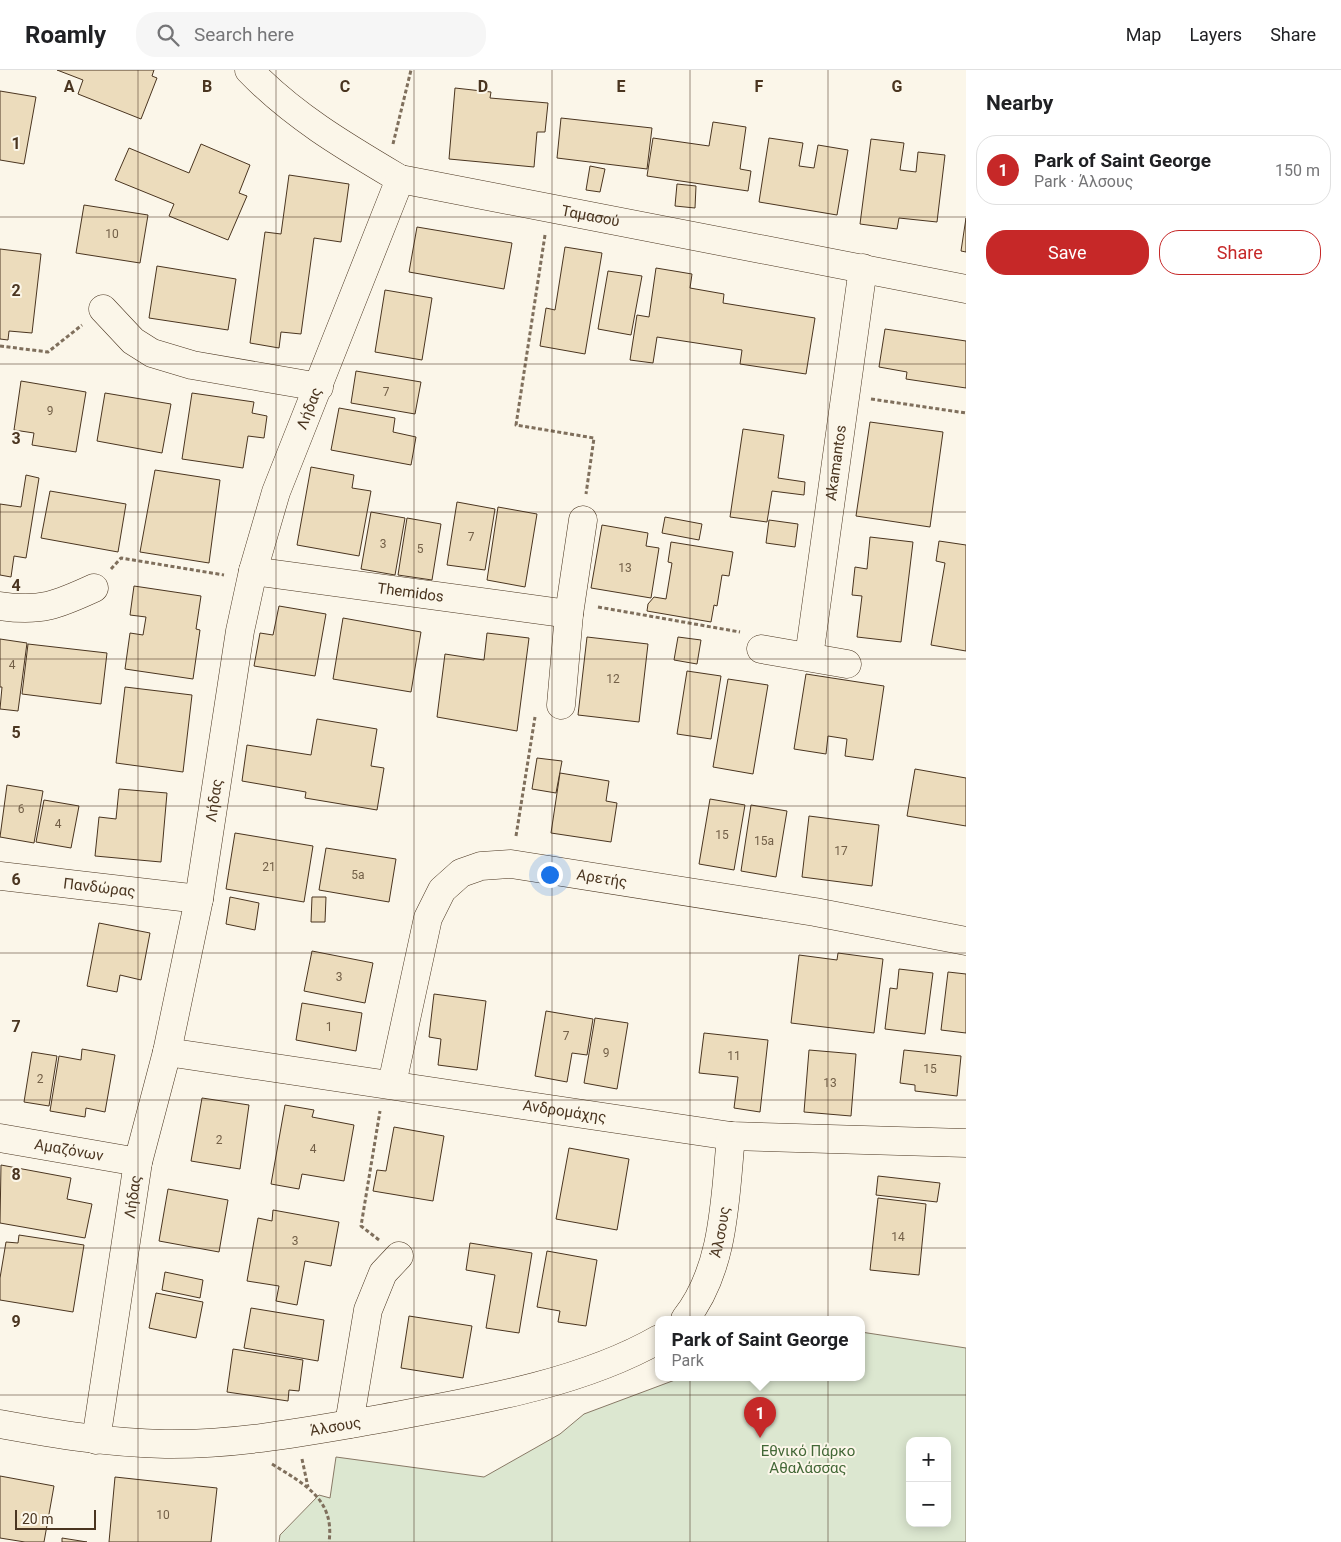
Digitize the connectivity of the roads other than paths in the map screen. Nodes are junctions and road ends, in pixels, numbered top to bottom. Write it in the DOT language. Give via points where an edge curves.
graph roads {
  1 [pos="249,70"];
  2 [pos="393,175"];
  3 [pos="863,268"];
  4 [pos="966,289"];
  5 [pos="103,309"];
  6 [pos="319,387"];
  7 [pos="583,520"];
  8 [pos="252,576"];
  9 [pos="94,588"];
  10 [pos="0,606"];
  11 [pos="569,608"];
  12 [pos="761,649"];
  13 [pos="809,657"];
  14 [pos="847,664"];
  15 [pos="561,705"];
  16 [pos="0,876"];
  17 [pos="199,899"];
  18 [pos="966,941"];
  19 [pos="167,1052"];
  20 [pos="388,1084"];
  21 [pos="732,1136"];
  22 [pos="0,1138"];
  23 [pos="966,1143"];
  24 [pos="138,1162"];
  25 [pos="399,1256"];
  26 [pos="687,1316"];
  27 [pos="655,1341"];
  28 [pos="0,1424"];
  29 [pos="349,1424"];
  30 [pos="96,1440"];
  1 -- 2 [label="street, Ταμασού" via="318,130"];
  2 -- 3 [label="street, Ταμασού"];
  2 -- 6 [label="street, Λήδας"];
  3 -- 4 [label="street, Ταμασού"];
  3 -- 13 [label="street, Akamantos"];
  5 -- 6 [label="street" via="133,341 152,352 192,365"];
  6 -- 8 [label="street, Λήδας" via="276,492"];
  7 -- 11 [label="street"];
  8 -- 11 [label="street, Themidos"];
  8 -- 17 [label="street, Λήδας" via="240,631"];
  9 -- 10 [label="street" via="47,608 21,610"];
  11 -- 15 [label="street"];
  12 -- 13 [label="street"];
  13 -- 14 [label="street"];
  16 -- 17 [label="street, Πανδώρας"];
  17 -- 19 [label="street, Λήδας"];
  18 -- 20 [label="street, Αρετής" via="815,912 511,864 481,866 461,873 442,890 428,918"];
  19 -- 20 [label="street, Ανδρομάχης"];
  19 -- 24 [label="street, Λήδας"];
  20 -- 21 [label="street, Ανδρομάχης"];
  21 -- 23 [label="street, Ανδρομάχης"];
  21 -- 26 [label="street, Άλσους" via="720,1240 706,1283"];
  22 -- 24 [label="street, Αμαζόνων"];
  24 -- 30 [label="street, Λήδας"];
  25 -- 29 [label="street" via="383,1273 368,1310"];
  27 -- 29 [label="street, Άλσους" via="632,1354 559,1379 464,1404"];
  28 -- 30 [label="street, Άλσους"];
  29 -- 30 [label="street, Άλσους" via="247,1440 166,1444"];
}
